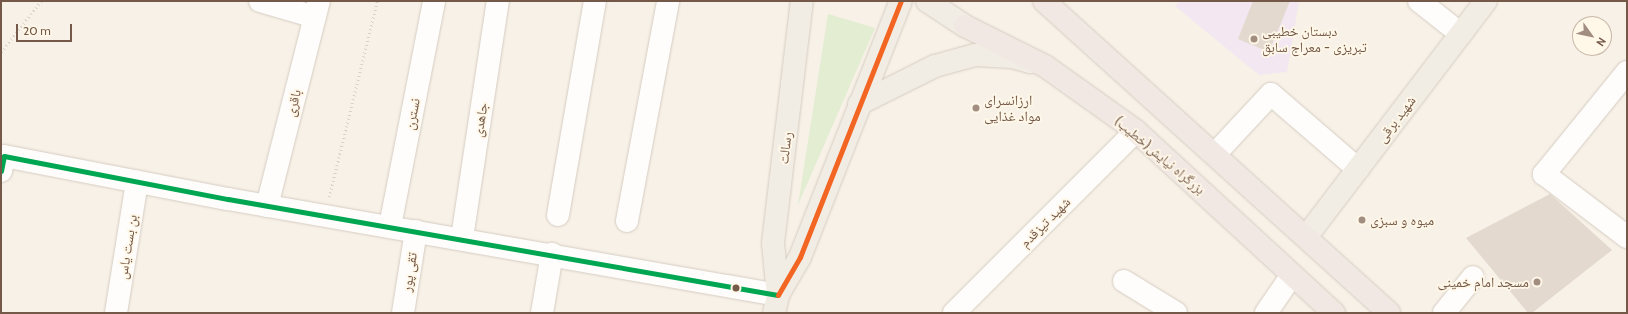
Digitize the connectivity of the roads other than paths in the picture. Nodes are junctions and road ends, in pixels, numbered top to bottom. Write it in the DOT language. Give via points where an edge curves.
graph roads {
  1 [pos="260,1"];
  2 [pos="434,1"];
  3 [pos="498,1"];
  4 [pos="596,1"];
  5 [pos="668,1"];
  6 [pos="802,1"];
  7 [pos="901,1"];
  8 [pos="927,1"];
  9 [pos="956,1"];
  10 [pos="1419,1"];
  11 [pos="1486,1"];
  12 [pos="1051,3"];
  13 [pos="317,9"];
  14 [pos="965,26"];
  15 [pos="1461,34"];
  16 [pos="1045,66"];
  17 [pos="1627,72"];
  18 [pos="858,104"];
  19 [pos="1136,132"];
  20 [pos="1215,154"];
  21 [pos="1358,169"];
  22 [pos="1,171"];
  23 [pos="137,182"];
  24 [pos="267,206"];
  25 [pos="558,215"];
  26 [pos="627,221"];
  27 [pos="390,226"];
  28 [pos="416,231"];
  29 [pos="1306,237"];
  30 [pos="1627,237"];
  31 [pos="462,238"];
  32 [pos="552,254"];
  33 [pos="1292,275"];
  34 [pos="1473,277"];
  35 [pos="1124,281"];
  36 [pos="776,304"];
  37 [pos="116,313"];
  38 [pos="403,313"];
  39 [pos="542,313"];
  40 [pos="954,313"];
  41 [pos="1176,313"];
  42 [pos="1266,313"];
  43 [pos="1334,313"];
  44 [pos="1388,313"];
  45 [pos="1444,313"];
  1 -- 13 [label="street"];
  2 -- 27 [label="street, نسترن"];
  3 -- 31 [label="street, جاهدی"];
  4 -- 25 [label="street"];
  5 -- 26 [label="street"];
  6 -- 36 [label="main road, رسالت" via="773,243"];
  7 -- 18 [label="main road"];
  8 -- 14 [label="main road"];
  9 -- 14 [label="main road"];
  10 -- 15 [label="street"];
  11 -- 15 [label="main road, شهید برقی"];
  12 -- 20 [label="highway"];
  13 -- 24 [label="street, باقری"];
  14 -- 16 [label="highway, بزرگراه نیایش(خطیب)"];
  15 -- 21 [label="main road, شهید برقی"];
  16 -- 18 [label="main road" via="1012,57 975,55 935,66"];
  16 -- 19 [label="highway, بزرگراه نیایش(خطیب)"];
  17 -- 30 [label="street" via="1544,174"];
  18 -- 36 [label="main road" via="800,257"];
  19 -- 33 [label="highway, بزرگراه نیایش(خطیب)"];
  19 -- 40 [label="street, شهید تیزقدم"];
  20 -- 21 [label="street" via="1271,94"];
  20 -- 29 [label="highway"];
  21 -- 29 [label="main road, شهید برقی"];
  22 -- 23 [label="street" via="4,156"];
  23 -- 24 [label="street"];
  23 -- 37 [label="street, بن بست یاس"];
  24 -- 27 [label="street"];
  27 -- 28 [label="street"];
  28 -- 31 [label="street"];
  28 -- 38 [label="street, تقی پور"];
  29 -- 44 [label="highway"];
  31 -- 32 [label="street"];
  32 -- 36 [label="street"];
  32 -- 39 [label="street"];
  33 -- 42 [label="street"];
  33 -- 43 [label="highway, بزرگراه نیایش(خطیب)"];
  34 -- 45 [label="street"];
  35 -- 41 [label="street"];
}
